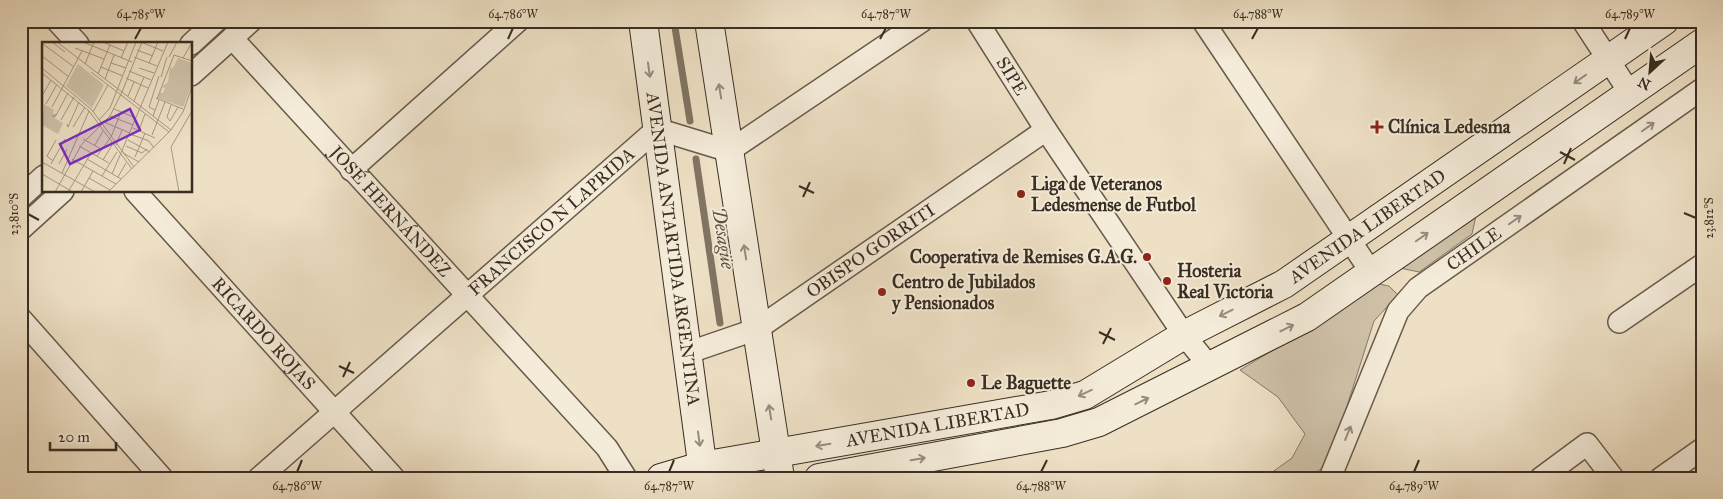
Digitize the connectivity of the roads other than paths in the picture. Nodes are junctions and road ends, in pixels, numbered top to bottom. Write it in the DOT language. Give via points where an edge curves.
graph roads {
  1 [pos="57,21"];
  2 [pos="216,21"];
  3 [pos="251,21"];
  4 [pos="518,21"];
  5 [pos="643,21"];
  6 [pos="709,21"];
  7 [pos="922,21"];
  8 [pos="977,21"];
  9 [pos="1203,21"];
  10 [pos="1583,21"];
  11 [pos="1664,21"];
  12 [pos="232,38"];
  13 [pos="76,42"];
  14 [pos="192,43"];
  15 [pos="1702,43"];
  16 [pos="1609,59"];
  17 [pos="192,74"];
  18 [pos="1702,89"];
  19 [pos="1630,93"];
  20 [pos="657,129"];
  21 [pos="1046,130"];
  22 [pos="729,151"];
  23 [pos="351,170"];
  24 [pos="42,178"];
  25 [pos="62,192"];
  26 [pos="136,192"];
  27 [pos="21,196"];
  28 [pos="21,229"];
  29 [pos="1348,239"];
  30 [pos="1702,265"];
  31 [pos="1372,272"];
  32 [pos="467,296"];
  33 [pos="21,319"];
  34 [pos="1619,322"];
  35 [pos="757,329"];
  36 [pos="1184,335"];
  37 [pos="687,353"];
  38 [pos="1210,367"];
  39 [pos="334,412"];
  40 [pos="1702,449"];
  41 [pos="779,465"];
  42 [pos="703,472"];
  43 [pos="162,478"];
  44 [pos="259,478"];
  45 [pos="394,478"];
  46 [pos="626,478"];
  47 [pos="660,478"];
  48 [pos="819,478"];
  49 [pos="1330,478"];
  50 [pos="1541,478"];
  51 [pos="1613,478"];
  52 [pos="1661,478"];
  1 -- 13 [label="street"];
  2 -- 14 [label="street"];
  3 -- 12 [label="street"];
  4 -- 23 [label="street"];
  5 -- 20 [label="main road, AVENIDA ANTARTIDA ARGENTINA, one-way"];
  22 -- 6 [label="main road, one-way"];
  7 -- 22 [label="street"];
  8 -- 21 [label="street, SIPE"];
  9 -- 29 [label="street"];
  10 -- 16 [label="street"];
  11 -- 16 [label="main road, AVENIDA LIBERTAD"];
  12 -- 17 [label="street"];
  12 -- 23 [label="street, JOSÉ HERNÁNDEZ"];
  15 -- 19 [label="main road, AVENIDA LIBERTAD"];
  16 -- 19 [label="street"];
  16 -- 29 [label="main road, AVENIDA LIBERTAD, one-way"];
  49 -- 18 [label="street, CHILE, one-way" via="1398,311 1418,288"];
  31 -- 19 [label="main road, AVENIDA LIBERTAD, one-way"];
  20 -- 22 [label="street"];
  20 -- 32 [label="street, FRANCISCO N LAPRIDA"];
  20 -- 37 [label="main road, AVENIDA ANTARTIDA ARGENTINA"];
  21 -- 35 [label="street, OBISPO GORRITI"];
  21 -- 36 [label="street, SIPE"];
  35 -- 22 [label="main road, one-way"];
  23 -- 32 [label="street, JOSÉ HERNÁNDEZ"];
  24 -- 27 [label="street"];
  25 -- 28 [label="street"];
  26 -- 39 [label="street, RICARDO ROJAS"];
  29 -- 31 [label="street"];
  29 -- 36 [label="main road, AVENIDA LIBERTAD, one-way" via="1284,284"];
  30 -- 34 [label="street"];
  38 -- 31 [label="main road, AVENIDA LIBERTAD, one-way" via="1307,317"];
  32 -- 39 [label="street, FRANCISCO N LAPRIDA"];
  32 -- 46 [label="street, JOSÉ HERNÁNDEZ" via="607,448"];
  33 -- 43 [label="street"];
  35 -- 37 [label="street, OBISPO GORRITI"];
  41 -- 35 [label="main road, one-way"];
  36 -- 38 [label="street, SIPE"];
  36 -- 41 [label="main road, AVENIDA LIBERTAD, one-way" via="1085,395"];
  37 -- 42 [label="main road, AVENIDA ANTARTIDA ARGENTINA, one-way"];
  48 -- 38 [label="main road, AVENIDA LIBERTAD, one-way" via="1062,433 1099,422"];
  39 -- 44 [label="street, FRANCISCO N LAPRIDA"];
  39 -- 45 [label="street, RICARDO ROJAS"];
  40 -- 52 [label="street"];
  41 -- 42 [label="main road, AVENIDA LIBERTAD"];
  42 -- 47 [label="main road, AVENIDA LIBERTAD"];
  50 -- 51 [label="street" via="1587,444"];
}
